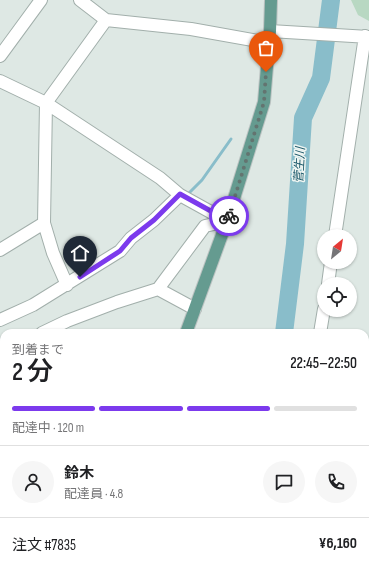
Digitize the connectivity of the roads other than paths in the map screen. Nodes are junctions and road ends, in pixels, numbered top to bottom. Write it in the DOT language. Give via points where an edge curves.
graph roads {
  1 [pos="41,0"];
  2 [pos="80,0"];
  3 [pos="271,0"];
  4 [pos="106,20"];
  5 [pos="365,36"];
  6 [pos="270,37"];
  7 [pos="0,56"];
  8 [pos="0,81"];
  9 [pos="46,103"];
  10 [pos="180,194"];
  11 [pos="227,220"];
  12 [pos="44,224"];
  13 [pos="336,229"];
  14 [pos="0,250"];
  15 [pos="67,285"];
  16 [pos="158,289"];
  17 [pos="195,309"];
  18 [pos="323,317"];
  19 [pos="0,320"];
  20 [pos="51,329"];
  21 [pos="188,329"];
  22 [pos="321,329"];
  1 -- 7 [label="street"];
  2 -- 4 [label="street"];
  3 -- 6 [label="main road"];
  4 -- 6 [label="street"];
  4 -- 9 [label="street"];
  5 -- 6 [label="street" via="283,32"];
  5 -- 13 [label="street"];
  6 -- 11 [label="main road" via="264,102"];
  8 -- 9 [label="street"];
  9 -- 10 [label="street" via="160,178"];
  9 -- 12 [label="street"];
  10 -- 11 [label="street"];
  10 -- 15 [label="street" via="120,251"];
  11 -- 16 [label="street" via="204,226"];
  11 -- 17 [label="main road"];
  12 -- 14 [label="street"];
  12 -- 15 [label="street"];
  15 -- 19 [label="street"];
  16 -- 17 [label="street"];
  16 -- 20 [label="street" via="88,312"];
  17 -- 21 [label="main road"];
  18 -- 22 [label="street"];
}
